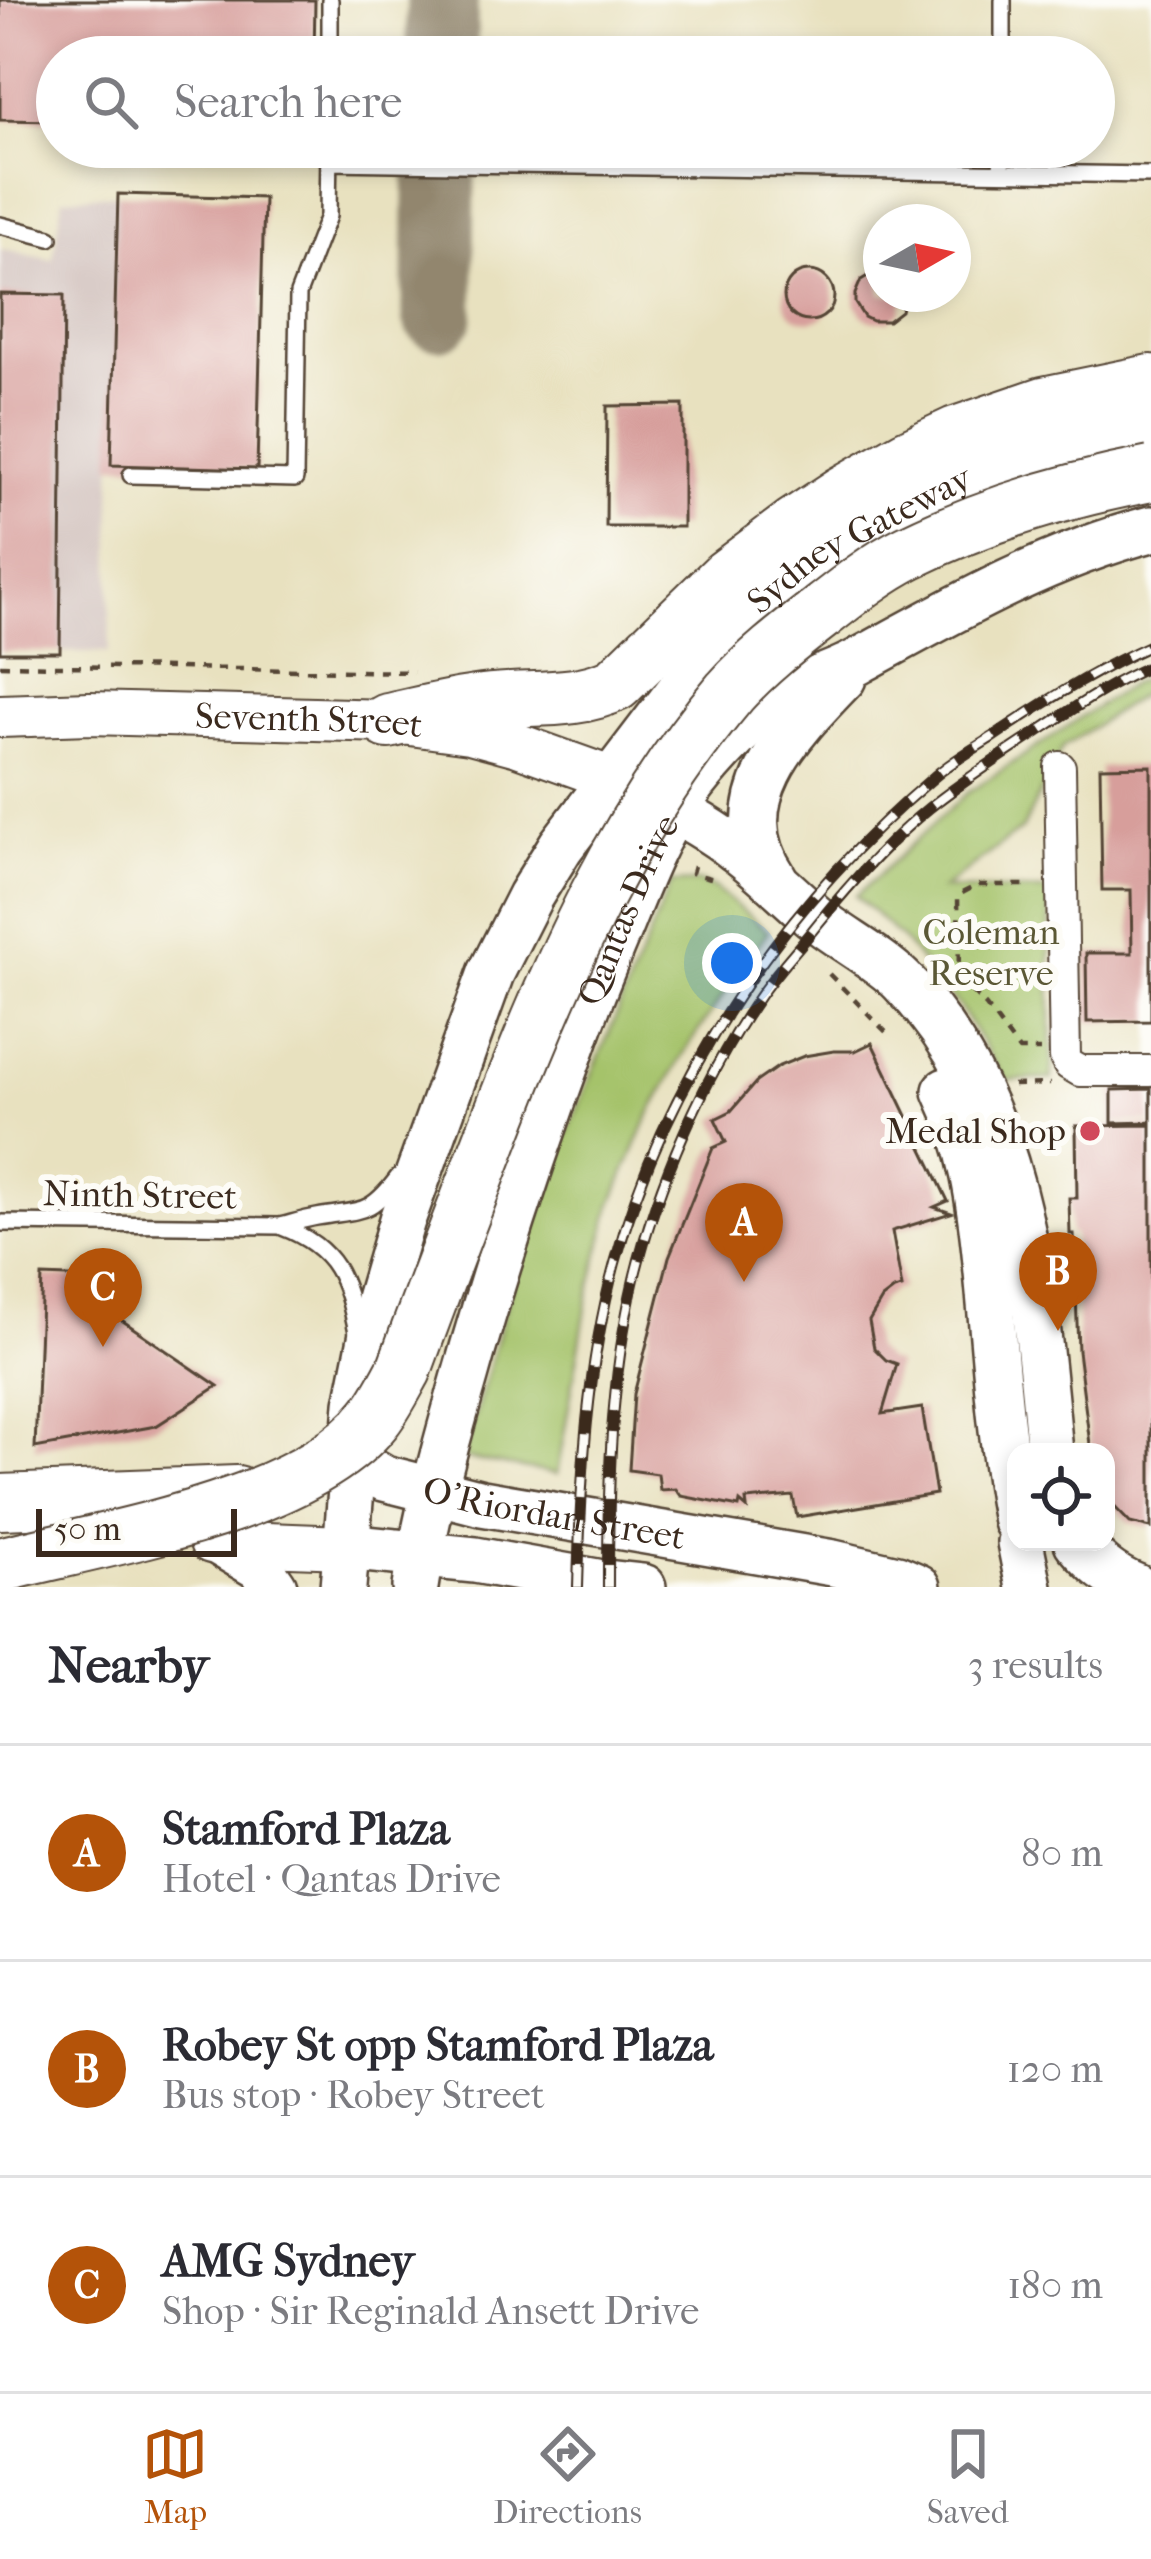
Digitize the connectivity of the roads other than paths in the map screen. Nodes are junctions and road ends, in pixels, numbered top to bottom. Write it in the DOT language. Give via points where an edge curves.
graph roads {
  1 [pos="330,0"];
  2 [pos="1003,0"];
  3 [pos="330,36"];
  4 [pos="1003,36"];
  5 [pos="328,168"];
  6 [pos="882,168"];
  7 [pos="1001,171"];
  8 [pos="1151,175"];
  9 [pos="0,225"];
  10 [pos="50,238"];
  11 [pos="1151,382"];
  12 [pos="1151,430"];
  13 [pos="1151,474"];
  14 [pos="130,475"];
  15 [pos="1151,530"];
  16 [pos="857,662"];
  17 [pos="0,698"];
  18 [pos="90,713"];
  19 [pos="0,716"];
  20 [pos="388,721"];
  21 [pos="0,728"];
  22 [pos="622,765"];
  23 [pos="1060,767"];
  24 [pos="675,810"];
  25 [pos="778,884"];
  26 [pos="838,937"];
  27 [pos="1151,1070"];
  28 [pos="447,1096"];
  29 [pos="0,1223"];
  30 [pos="280,1226"];
  31 [pos="1019,1304"];
  32 [pos="1041,1348"];
  33 [pos="365,1367"];
  34 [pos="355,1436"];
  35 [pos="1049,1443"];
  36 [pos="1007,1456"];
  37 [pos="286,1482"];
  38 [pos="435,1492"];
  39 [pos="0,1502"];
  40 [pos="0,1542"];
  41 [pos="212,1542"];
  42 [pos="1022,1551"];
  43 [pos="1085,1551"];
  44 [pos="0,1565"];
  45 [pos="344,1567"];
  46 [pos="418,1570"];
  47 [pos="0,1575"];
  48 [pos="597,1582"];
  49 [pos="274,1587"];
  50 [pos="550,1587"];
  51 [pos="643,1587"];
  52 [pos="918,1587"];
  53 [pos="1029,1587"];
  54 [pos="1136,1587"];
  1 -- 3 [label="lane"];
  2 -- 4 [label="lane"];
  5 -- 14 [label="lane" via="328,216 298,293 295,479"];
  6 -- 7 [label="lane"];
  7 -- 8 [label="lane"];
  9 -- 10 [label="lane"];
  11 -- 20 [label="highway" via="1044,404 907,457 795,524 596,694 484,701"];
  12 -- 22 [label="main road, Sydney Gateway" via="964,478 813,555 746,612"];
  13 -- 37 [label="highway, bridge" via="1027,503 906,553 812,619 732,690 646,804 592,901 541,1012 404,1370 374,1419 338,1453"];
  15 -- 16 [label="main road, Qantas Drive" via="1050,563"];
  16 -- 24 [label="main road, Qantas Drive" via="769,704"];
  16 -- 25 [label="main road" via="796,727 763,782 755,830"];
  17 -- 18 [label="street"];
  18 -- 19 [label="street, Seventh Street"];
  18 -- 20 [label="street, Seventh Street"];
  18 -- 21 [label="lane"];
  20 -- 22 [label="street, Seventh Street"];
  22 -- 24 [label="main road"];
  22 -- 28 [label="main road, Qantas Drive" via="509,934"];
  23 -- 27 [label="street" via="1069,1060 1090,1071"];
  24 -- 25 [label="main road"];
  24 -- 28 [label="main road" via="644,814 601,841 577,870"];
  24 -- 38 [label="main road, Qantas Drive" via="553,1098"];
  25 -- 26 [label="main road"];
  26 -- 32 [label="main road" via="899,978 934,1019 978,1095 1019,1212"];
  26 -- 36 [label="main road" via="921,1044 956,1112 994,1268"];
  28 -- 30 [label="lane, Ninth Street" via="396,1180 369,1208"];
  28 -- 33 [label="main road, Qantas Drive" via="402,1220"];
  29 -- 30 [label="lane, Ninth Street"];
  30 -- 33 [label="lane, Ninth Street" via="335,1263"];
  31 -- 32 [label="lane"];
  32 -- 35 [label="main road"];
  33 -- 34 [label="main road, Qantas Drive"];
  34 -- 38 [label="main road, O'Riordan Street" via="375,1474"];
  34 -- 45 [label="main road, Qantas Drive"];
  37 -- 39 [label="highway, bridge" via="238,1492"];
  37 -- 44 [label="highway, bridge" via="161,1527"];
  38 -- 46 [label="main road, Qantas Drive"];
  38 -- 52 [label="main road, O'Riordan Street" via="832,1563"];
  40 -- 41 [label="street"];
  41 -- 45 [label="street"];
  41 -- 47 [label="street"];
  41 -- 49 [label="main road" via="260,1567"];
  42 -- 53 [label="main road"];
  43 -- 54 [label="main road"];
  45 -- 46 [label="main road, O'Riordan Street"];
  46 -- 48 [label="main road, O'Riordan Street" via="475,1560"];
  48 -- 50 [label="main road"];
  48 -- 51 [label="main road, O'Riordan Street"];
}
